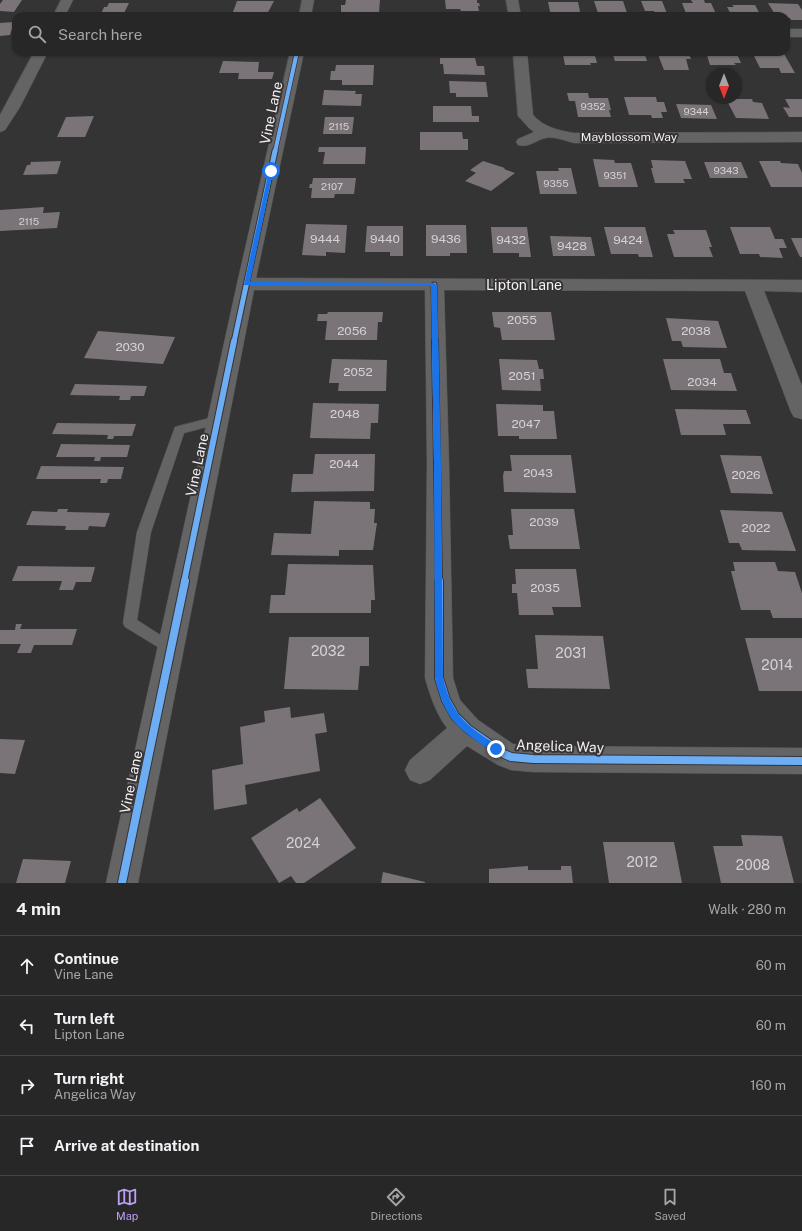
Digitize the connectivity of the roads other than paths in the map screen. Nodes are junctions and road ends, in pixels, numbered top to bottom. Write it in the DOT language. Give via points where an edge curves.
graph roads {
  1 [pos="67,0"];
  2 [pos="308,0"];
  3 [pos="512,0"];
  4 [pos="61,12"];
  5 [pos="306,12"];
  6 [pos="514,12"];
  7 [pos="790,33"];
  8 [pos="802,33"];
  9 [pos="39,56"];
  10 [pos="296,56"];
  11 [pos="520,56"];
  12 [pos="0,127"];
  13 [pos="545,132"];
  14 [pos="802,137"];
  15 [pos="524,142"];
  16 [pos="246,284"];
  17 [pos="434,285"];
  18 [pos="752,286"];
  19 [pos="802,286"];
  20 [pos="802,412"];
  21 [pos="218,420"];
  22 [pos="171,649"];
  23 [pos="466,729"];
  24 [pos="802,761"];
  25 [pos="420,770"];
  26 [pos="122,883"];
  1 -- 4 [label="street"];
  2 -- 5 [label="street"];
  3 -- 6 [label="street"];
  7 -- 8 [label="street"];
  9 -- 12 [label="street"];
  10 -- 16 [label="street, Vine Lane"];
  11 -- 13 [label="street, Mayblossom Way" via="526,116"];
  13 -- 14 [label="street, Mayblossom Way" via="574,138"];
  13 -- 15 [label="street"];
  16 -- 17 [label="street, Lipton Lane"];
  16 -- 21 [label="street, Vine Lane"];
  17 -- 18 [label="street, Lipton Lane"];
  17 -- 23 [label="street, Angelica Way" via="439,678 444,697 455,718"];
  18 -- 19 [label="street, Lipton Lane"];
  18 -- 20 [label="street"];
  21 -- 22 [label="street, Vine Lane"];
  21 -- 22 [label="lane" via="179,430 144,532 130,623"];
  22 -- 26 [label="street, Vine Lane"];
  23 -- 24 [label="street, Angelica Way" via="510,756 532,759"];
  23 -- 25 [label="street"];
}
